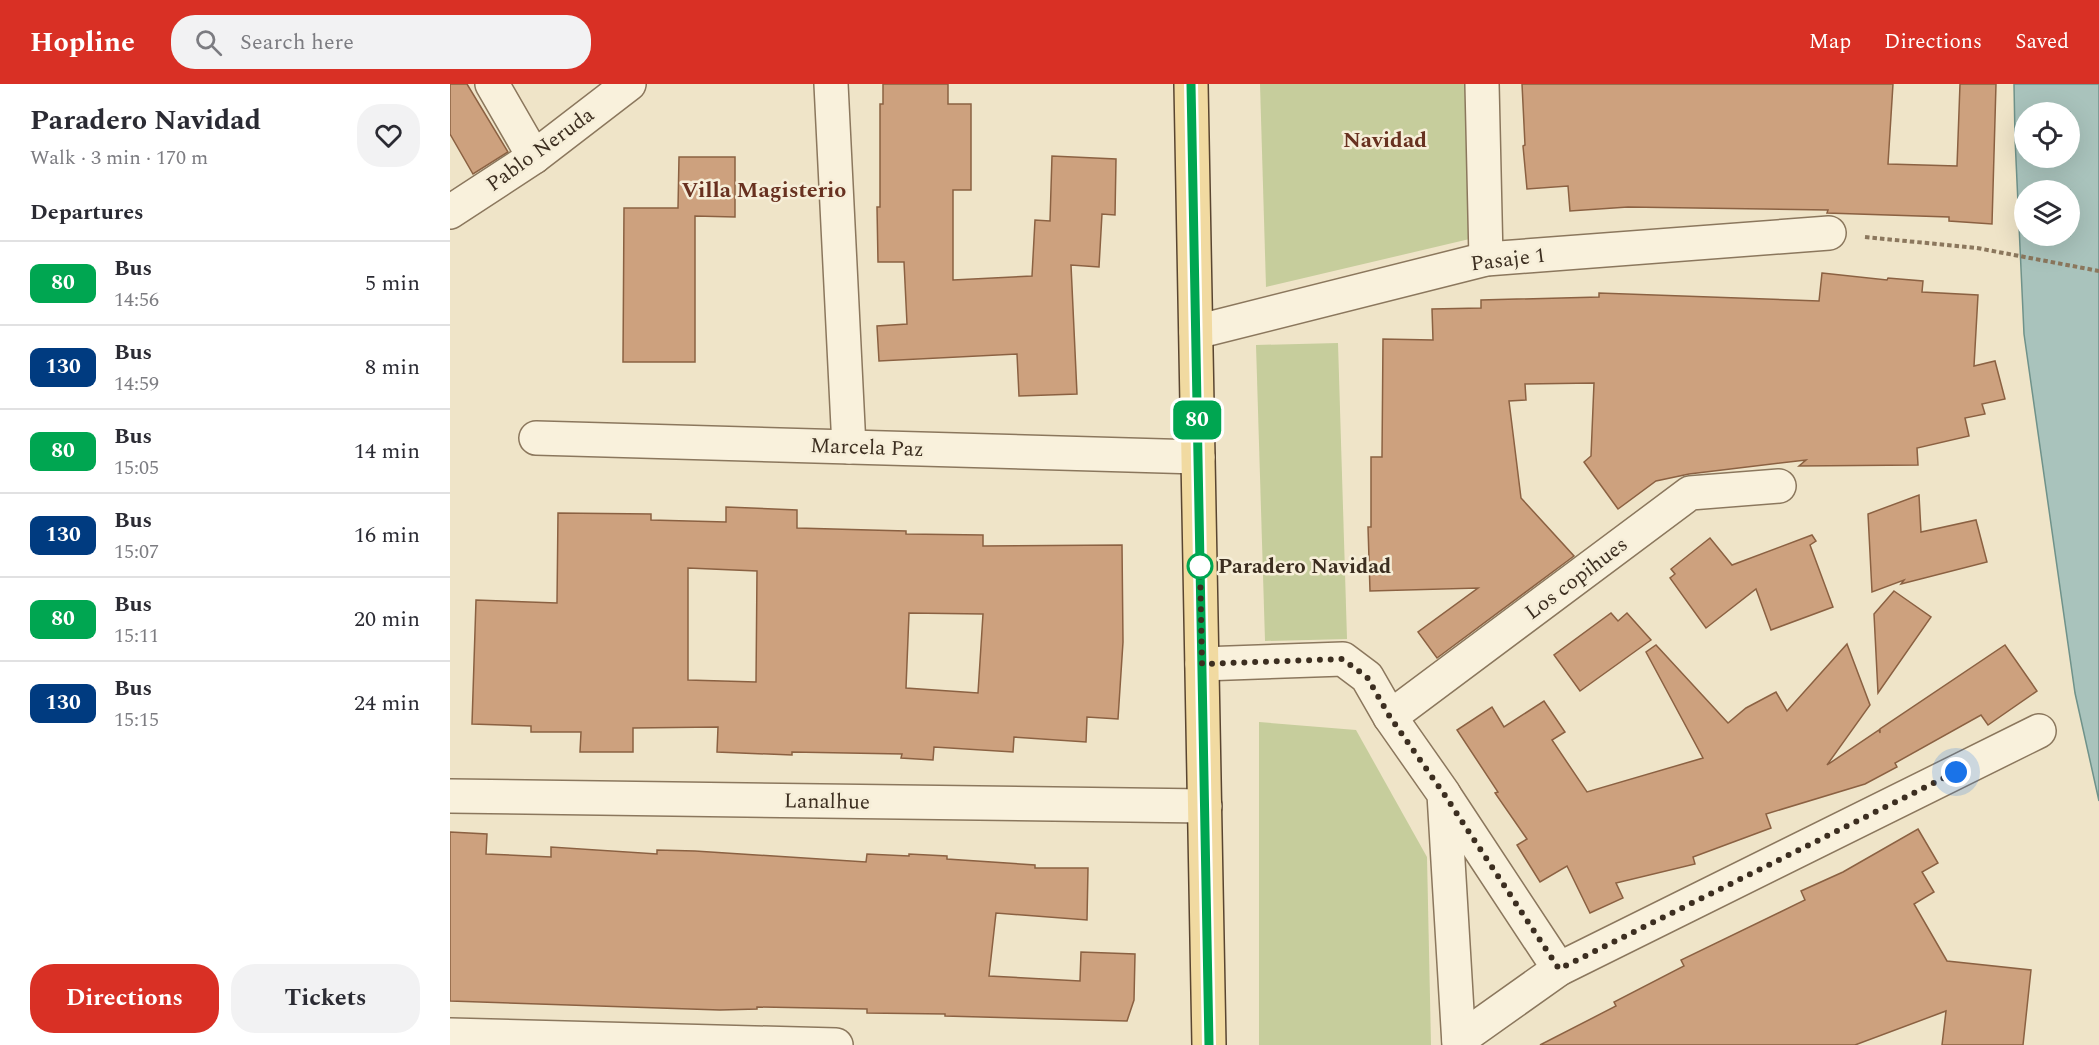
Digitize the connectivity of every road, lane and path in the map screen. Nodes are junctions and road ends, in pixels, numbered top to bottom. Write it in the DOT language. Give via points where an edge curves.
graph roads {
  1 [pos="492,84"];
  2 [pos="629,84"];
  3 [pos="831,84"];
  4 [pos="1191,84"];
  5 [pos="1482,84"];
  6 [pos="534,157"];
  7 [pos="450,212"];
  8 [pos="1829,233"];
  9 [pos="1486,259"];
  10 [pos="2099,271"];
  11 [pos="1196,332"];
  12 [pos="536,438"];
  13 [pos="849,447"];
  14 [pos="1198,457"];
  15 [pos="1779,486"];
  16 [pos="1202,664"];
  17 [pos="1390,717"];
  18 [pos="2039,731"];
  19 [pos="1444,794"];
  20 [pos="450,796"];
  21 [pos="1205,806"];
  22 [pos="1559,969"];
  23 [pos="450,1035"];
  24 [pos="563,1042"];
  25 [pos="1459,1043"];
  26 [pos="836,1045"];
  27 [pos="1209,1045"];
  1 -- 6 [label="street"];
  2 -- 6 [label="street, Pablo Neruda"];
  3 -- 13 [label="street"];
  4 -- 11 [label="main road"];
  5 -- 9 [label="street"];
  6 -- 7 [label="street, Pablo Neruda"];
  8 -- 9 [label="street, Pasaje 1"];
  8 -- 10 [label="path" via="1977,248"];
  9 -- 11 [label="street, Pasaje 1"];
  11 -- 14 [label="main road"];
  12 -- 13 [label="street, Marcela Paz"];
  13 -- 14 [label="street, Marcela Paz"];
  14 -- 16 [label="main road"];
  15 -- 17 [label="street, Los copihues" via="1690,493"];
  16 -- 17 [label="street" via="1342,659 1367,677"];
  16 -- 21 [label="main road"];
  17 -- 19 [label="street"];
  18 -- 22 [label="street"];
  19 -- 22 [label="street"];
  19 -- 25 [label="street"];
  20 -- 21 [label="street, Lanalhue"];
  21 -- 27 [label="main road"];
  22 -- 25 [label="street"];
  23 -- 24 [label="street"];
  24 -- 26 [label="street"];
}
